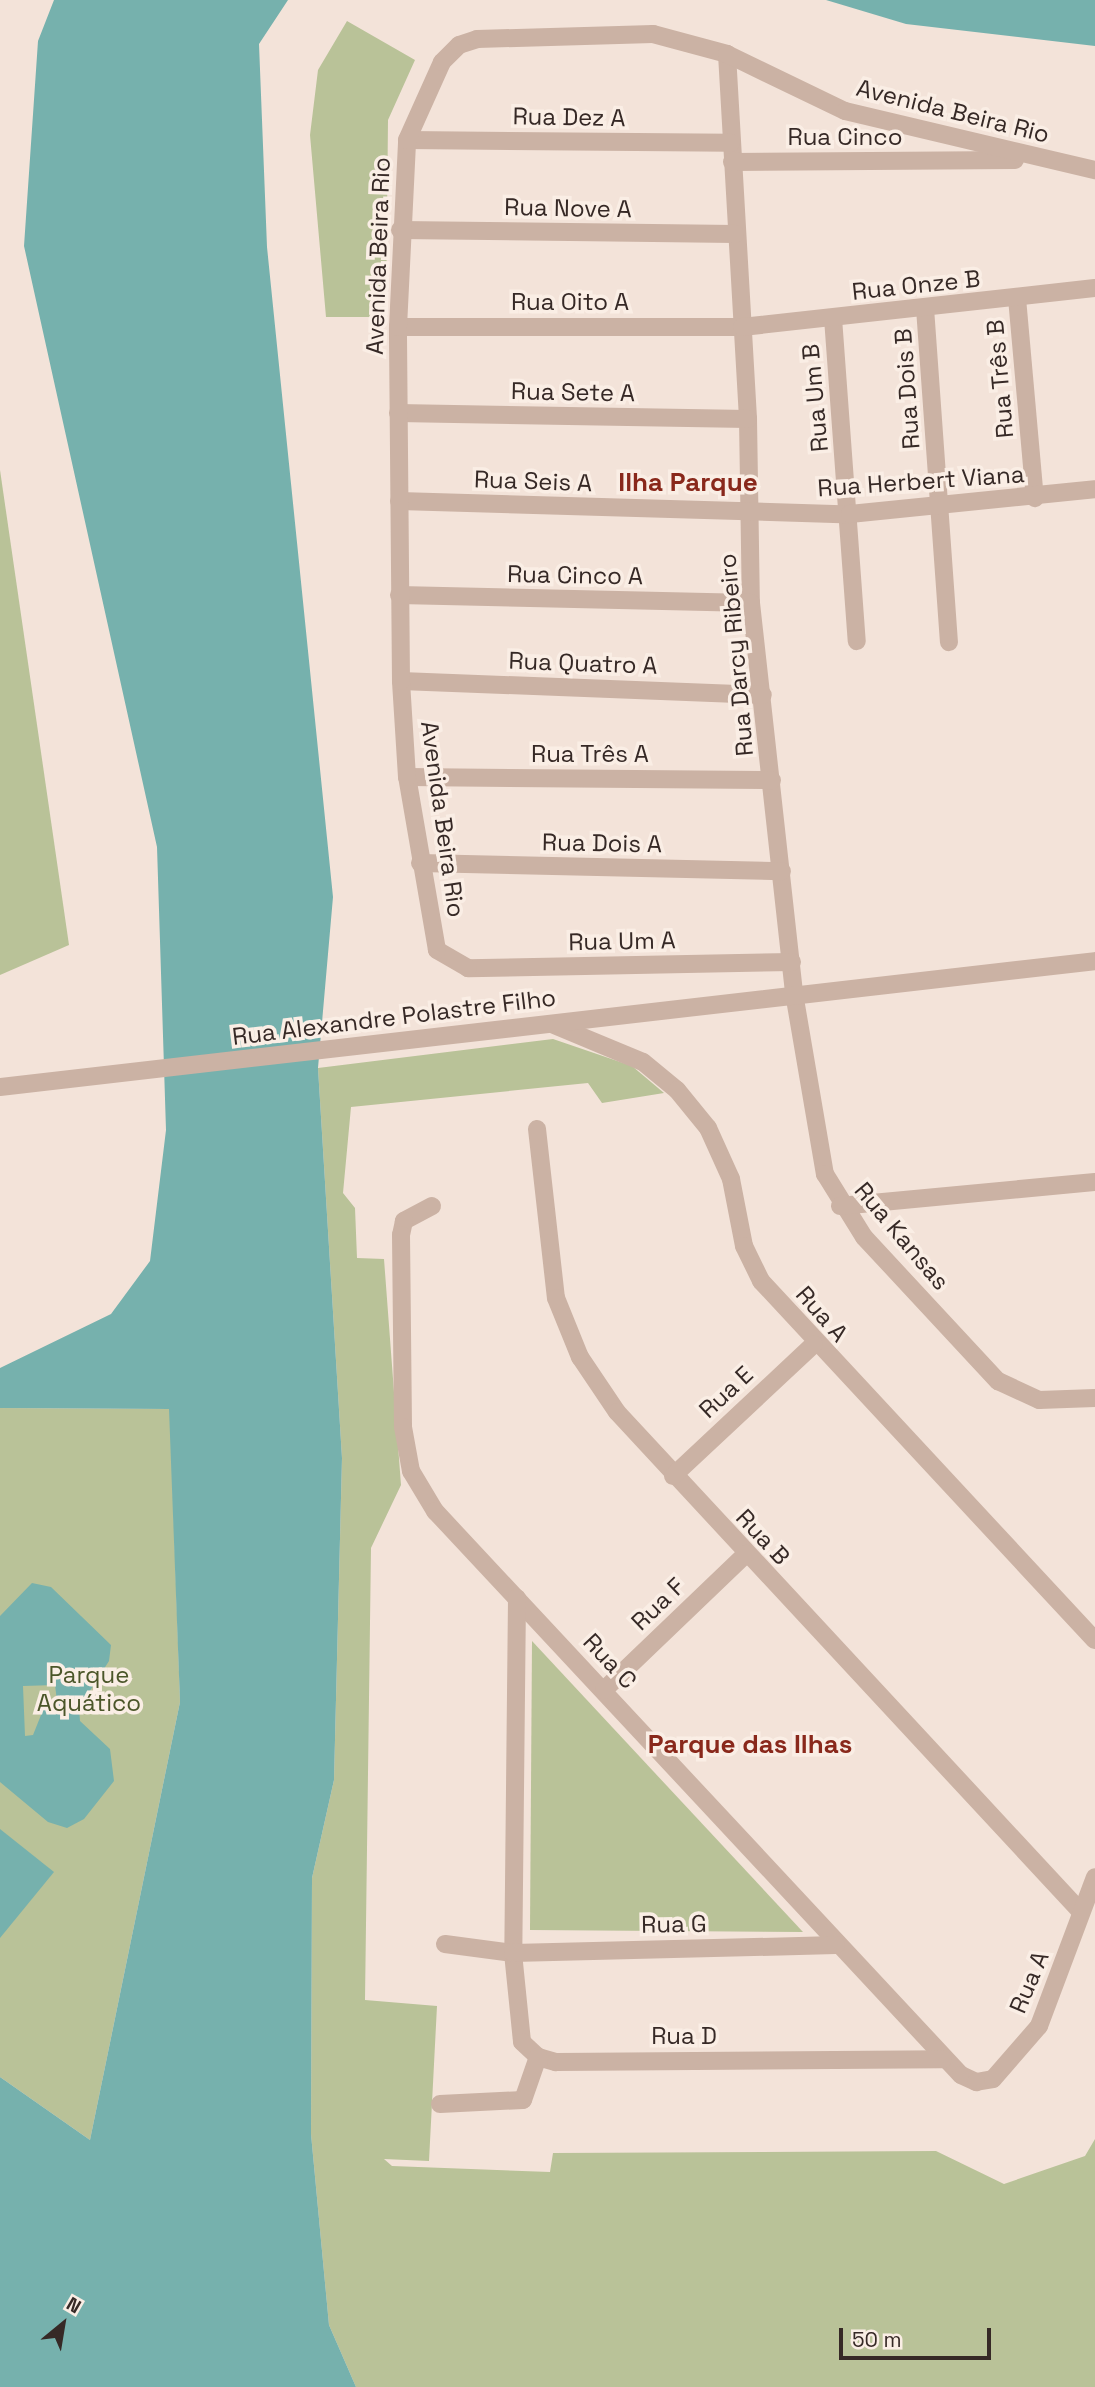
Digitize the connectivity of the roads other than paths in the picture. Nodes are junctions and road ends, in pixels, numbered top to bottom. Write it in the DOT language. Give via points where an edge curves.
graph roads {
  1 [pos="727,54"];
  2 [pos="407,140"];
  3 [pos="731,143"];
  4 [pos="1043,160"];
  5 [pos="732,162"];
  6 [pos="1095,170"];
  7 [pos="400,230"];
  8 [pos="735,234"];
  9 [pos="1095,288"];
  10 [pos="1017,298"];
  11 [pos="925,309"];
  12 [pos="833,318"];
  13 [pos="398,327"];
  14 [pos="742,327"];
  15 [pos="398,413"];
  16 [pos="748,419"];
  17 [pos="1095,489"];
  18 [pos="1035,498"];
  19 [pos="398,500"];
  20 [pos="940,507"];
  21 [pos="750,514"];
  22 [pos="850,514"];
  23 [pos="399,595"];
  24 [pos="751,603"];
  25 [pos="857,641"];
  26 [pos="950,642"];
  27 [pos="401,681"];
  28 [pos="762,695"];
  29 [pos="407,777"];
  30 [pos="772,780"];
  31 [pos="421,863"];
  32 [pos="782,872"];
  33 [pos="1095,961"];
  34 [pos="792,962"];
  35 [pos="454,965"];
  36 [pos="795,999"];
  37 [pos="548,1023"];
  38 [pos="0,1087"];
  39 [pos="537,1129"];
  40 [pos="1095,1182"];
  41 [pos="432,1206"];
  42 [pos="840,1206"];
  43 [pos="814,1344"];
  44 [pos="1095,1398"];
  45 [pos="673,1476"];
  46 [pos="746,1554"];
  47 [pos="517,1598"];
  48 [pos="1095,1640"];
  49 [pos="604,1690"];
  50 [pos="1095,1877"];
  51 [pos="1081,1912"];
  52 [pos="445,1944"];
  53 [pos="836,1945"];
  54 [pos="513,1953"];
  55 [pos="538,2057"];
  56 [pos="943,2059"];
  57 [pos="976,2082"];
  58 [pos="440,2104"];
  1 -- 2 [label="street, Avenida Beira Rio" via="653,34 477,39 458,45 442,62"];
  1 -- 3 [label="street, Rua Darcy Ribeiro"];
  1 -- 4 [label="street, Avenida Beira Rio" via="845,111"];
  2 -- 3 [label="street, Rua Dez A"];
  2 -- 7 [label="street, Avenida Beira Rio"];
  3 -- 5 [label="street, Rua Darcy Ribeiro"];
  4 -- 5 [label="street, Rua Cinco"];
  4 -- 6 [label="street, Avenida Beira Rio"];
  5 -- 8 [label="street, Rua Darcy Ribeiro"];
  7 -- 8 [label="street, Rua Nove A"];
  7 -- 13 [label="street, Avenida Beira Rio"];
  8 -- 14 [label="street, Rua Darcy Ribeiro"];
  9 -- 10 [label="street, Rua Onze B"];
  10 -- 11 [label="street, Rua Onze B"];
  10 -- 18 [label="street, Rua Três B"];
  11 -- 12 [label="street, Rua Onze B"];
  11 -- 20 [label="street, Rua Dois B"];
  12 -- 14 [label="street, Rua Onze B"];
  12 -- 22 [label="street, Rua Um B"];
  13 -- 14 [label="street, Rua Oito A"];
  13 -- 15 [label="street, Avenida Beira Rio"];
  14 -- 16 [label="street, Rua Darcy Ribeiro"];
  15 -- 16 [label="street, Rua Sete A"];
  15 -- 19 [label="street, Avenida Beira Rio"];
  16 -- 21 [label="street, Rua Darcy Ribeiro"];
  17 -- 18 [label="street, Rua Herbert Viana"];
  18 -- 20 [label="street, Rua Herbert Viana"];
  19 -- 21 [label="street, Rua Seis A"];
  19 -- 23 [label="street, Avenida Beira Rio"];
  20 -- 22 [label="street, Rua Herbert Viana"];
  20 -- 26 [label="street, Rua Dois B"];
  21 -- 22 [label="street, Rua Herbert Viana"];
  21 -- 24 [label="street, Rua Darcy Ribeiro"];
  22 -- 25 [label="street, Rua Um B"];
  23 -- 24 [label="street, Rua Cinco A"];
  23 -- 27 [label="street, Avenida Beira Rio"];
  24 -- 28 [label="street, Rua Darcy Ribeiro"];
  27 -- 28 [label="street, Rua Quatro A"];
  27 -- 29 [label="street, Avenida Beira Rio"];
  28 -- 30 [label="street, Rua Darcy Ribeiro"];
  29 -- 30 [label="street, Rua Três A"];
  29 -- 31 [label="street, Avenida Beira Rio"];
  30 -- 32 [label="street, Rua Darcy Ribeiro"];
  31 -- 32 [label="street, Rua Dois A"];
  31 -- 35 [label="street, Avenida Beira Rio" via="437,950"];
  32 -- 34 [label="street, Rua Darcy Ribeiro"];
  33 -- 36 [label="street, Rua Alexandre Polastre Filho"];
  34 -- 35 [label="street, Rua Um A"];
  34 -- 36 [label="street, Rua Darcy Ribeiro"];
  36 -- 37 [label="street, Rua Alexandre Polastre Filho"];
  36 -- 42 [label="street, Rua Kansas" via="825,1174"];
  37 -- 38 [label="street, Rua Alexandre Polastre Filho"];
  37 -- 43 [label="street, Rua A" via="643,1062 677,1090 708,1128 731,1179 744,1246 761,1281"];
  39 -- 45 [label="street, Rua B" via="556,1297 580,1357 617,1412"];
  40 -- 42 [label="street"];
  41 -- 47 [label="street, Rua C" via="409,1216 401,1227 403,1427 411,1471 435,1511"];
  42 -- 44 [label="street, Rua Kansas" via="998,1381 1039,1400"];
  43 -- 45 [label="street, Rua E"];
  43 -- 48 [label="street, Rua A"];
  45 -- 46 [label="street, Rua B"];
  46 -- 49 [label="street, Rua F"];
  46 -- 51 [label="street, Rua B"];
  47 -- 49 [label="street, Rua C"];
  47 -- 54 [label="street"];
  49 -- 53 [label="street, Rua C"];
  50 -- 51 [label="street, Rua A"];
  51 -- 57 [label="street, Rua A" via="1039,2026 993,2079"];
  52 -- 54 [label="street"];
  53 -- 54 [label="street, Rua G"];
  53 -- 56 [label="street, Rua C"];
  54 -- 55 [label="street" via="516,2025"];
  55 -- 56 [label="street, Rua D"];
  55 -- 58 [label="street" via="523,2100"];
  56 -- 57 [label="street, Rua C"];
}
